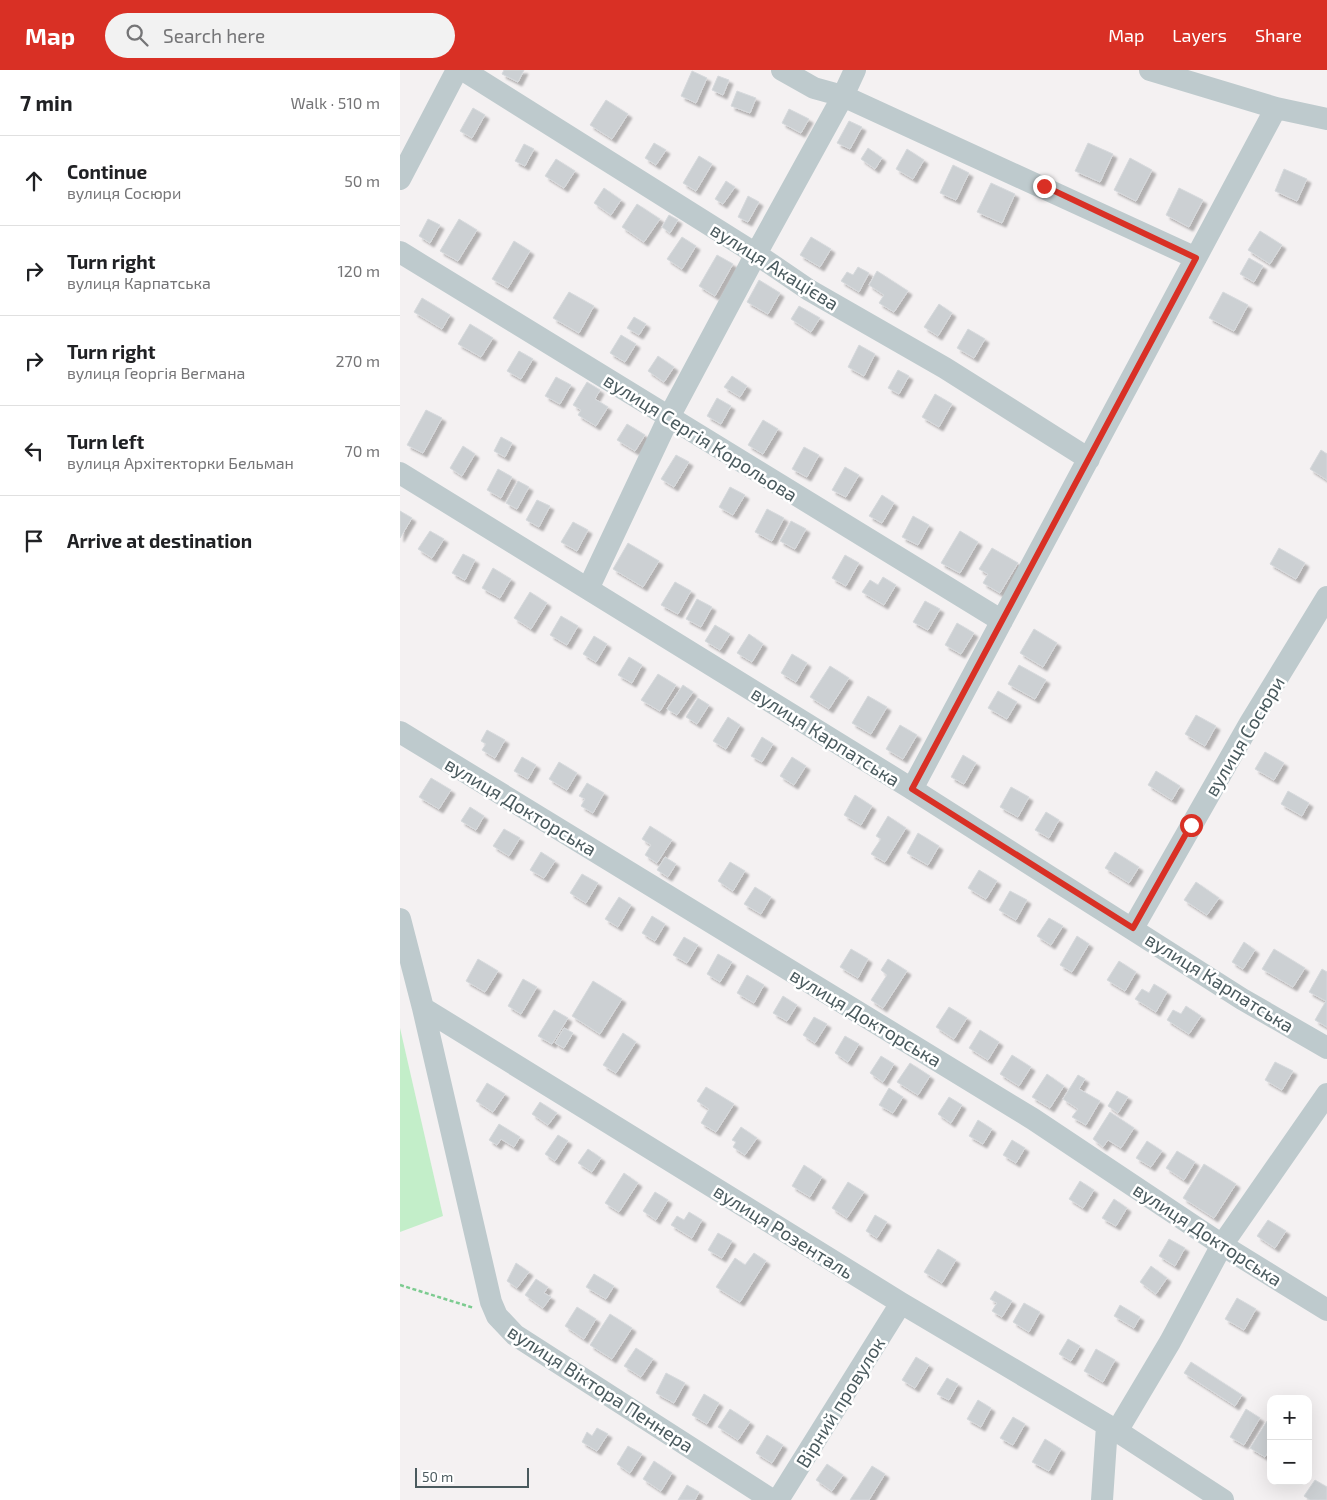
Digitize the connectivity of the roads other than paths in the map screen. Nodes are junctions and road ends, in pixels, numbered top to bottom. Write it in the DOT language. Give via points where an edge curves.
graph roads {
  1 [pos="456,70"];
  2 [pos="464,70"];
  3 [pos="782,70"];
  4 [pos="855,70"];
  5 [pos="1150,70"];
  6 [pos="843,96"];
  7 [pos="1276,108"];
  8 [pos="1327,118"];
  9 [pos="400,179"];
  10 [pos="400,252"];
  11 [pos="756,254"];
  12 [pos="1196,258"];
  13 [pos="670,418"];
  14 [pos="1089,459"];
  15 [pos="400,473"];
  16 [pos="588,589"];
  17 [pos="1327,597"];
  18 [pos="1002,621"];
  19 [pos="400,732"];
  20 [pos="912,789"];
  21 [pos="400,920"];
  22 [pos="1133,928"];
  23 [pos="423,1008"];
  24 [pos="1327,1048"];
  25 [pos="1327,1094"];
  26 [pos="1222,1245"];
  27 [pos="901,1303"];
  28 [pos="1327,1310"];
  29 [pos="1112,1428"];
  30 [pos="772,1500"];
  31 [pos="778,1500"];
  32 [pos="1102,1500"];
  33 [pos="1223,1500"];
  1 -- 9 [label="street"];
  2 -- 11 [label="street, вулиця Акацієва"];
  3 -- 6 [label="street" via="814,88"];
  4 -- 6 [label="street"];
  5 -- 7 [label="street"];
  6 -- 11 [label="street"];
  6 -- 12 [label="street"];
  7 -- 8 [label="street"];
  7 -- 12 [label="street"];
  10 -- 13 [label="street, вулиця Сергія Корольова"];
  11 -- 13 [label="street"];
  11 -- 14 [label="street, вулиця Акацієва" via="809,290 945,368"];
  12 -- 14 [label="street"];
  13 -- 16 [label="street"];
  13 -- 18 [label="street, вулиця Сергія Корольова"];
  14 -- 18 [label="street"];
  15 -- 16 [label="street, вулиця Карпатська"];
  16 -- 20 [label="street, вулиця Карпатська"];
  17 -- 22 [label="street, вулиця Сосюри"];
  18 -- 20 [label="street"];
  19 -- 26 [label="street, вулиця Докторська" via="1033,1118"];
  20 -- 22 [label="street, вулиця Карпатська"];
  21 -- 23 [label="street"];
  22 -- 24 [label="street, вулиця Карпатська" via="1242,999"];
  23 -- 27 [label="street, вулиця Розенталь"];
  23 -- 30 [label="street, вулиця Віктора Пеннера" via="491,1302 497,1316 515,1334"];
  25 -- 26 [label="street"];
  26 -- 28 [label="street, вулиця Докторська"];
  26 -- 29 [label="street" via="1170,1342"];
  27 -- 29 [label="street, вулиця Розенталь"];
  27 -- 31 [label="street, Вірний провулок"];
  29 -- 32 [label="street"];
  29 -- 33 [label="street, вулиця Розенталь"];
}
